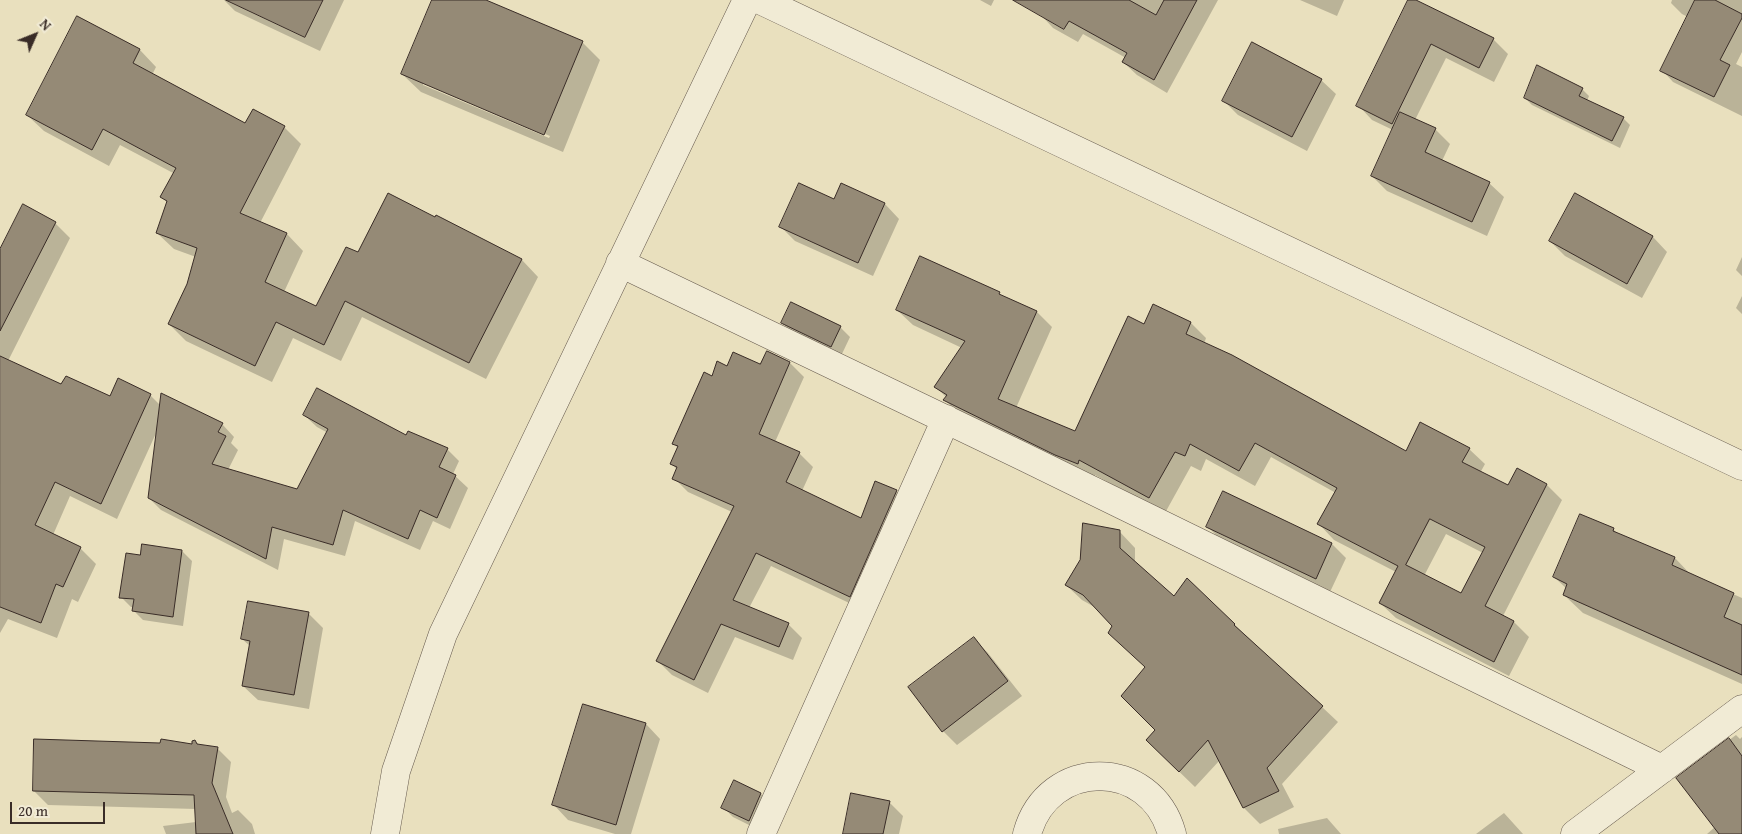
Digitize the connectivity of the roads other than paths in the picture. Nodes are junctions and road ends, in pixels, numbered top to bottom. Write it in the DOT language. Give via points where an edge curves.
graph roads {
  1 [pos="747,0"];
  2 [pos="760,0"];
  3 [pos="620,263"];
  4 [pos="946,419"];
  5 [pos="1742,466"];
  6 [pos="1742,709"];
  7 [pos="1662,769"];
  8 [pos="384,834"];
  9 [pos="761,834"];
  10 [pos="1027,834"];
  11 [pos="1172,834"];
  12 [pos="1575,834"];
  1 -- 3 [label="street"];
  2 -- 5 [label="street"];
  3 -- 4 [label="street"];
  3 -- 8 [label="street" via="443,634 396,772"];
  4 -- 7 [label="street"];
  4 -- 9 [label="street"];
  6 -- 7 [label="street"];
  7 -- 12 [label="street"];
  10 -- 11 [label="street" via="1040,804 1054,791 1071,781 1090,776 1110,776 1145,792 1160,806"];
}
